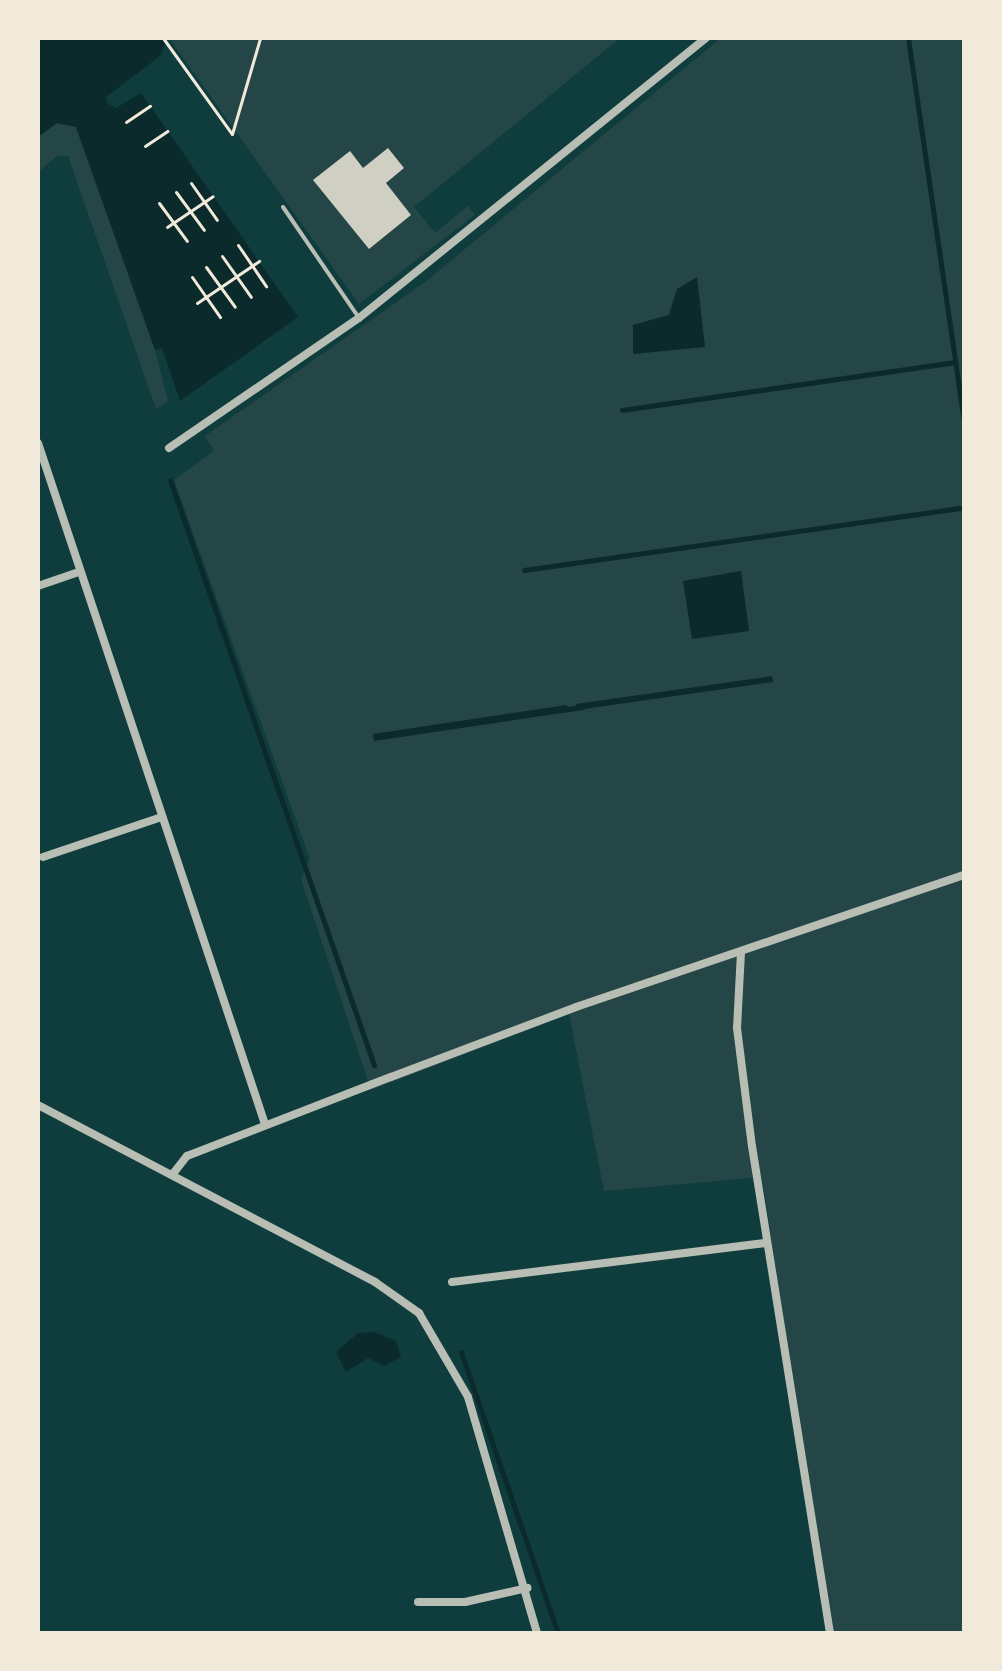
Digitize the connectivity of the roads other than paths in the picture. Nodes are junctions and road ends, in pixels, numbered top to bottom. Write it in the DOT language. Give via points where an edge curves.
graph roads {
  1 [pos="706,38"];
  2 [pos="283,207"];
  3 [pos="359,318"];
  4 [pos="38,443"];
  5 [pos="169,448"];
  6 [pos="79,572"];
  7 [pos="38,586"];
  8 [pos="162,817"];
  9 [pos="43,857"];
  10 [pos="964,875"];
  11 [pos="741,952"];
  12 [pos="38,1105"];
  13 [pos="265,1124"];
  14 [pos="172,1175"];
  15 [pos="766,1243"];
  16 [pos="452,1282"];
  17 [pos="527,1588"];
  18 [pos="418,1602"];
  19 [pos="537,1633"];
  20 [pos="830,1633"];
  1 -- 3 [label="street"];
  2 -- 3 [label="lane"];
  3 -- 5 [label="street"];
  4 -- 6 [label="street"];
  6 -- 7 [label="street"];
  6 -- 8 [label="street"];
  8 -- 9 [label="street"];
  8 -- 13 [label="street"];
  10 -- 11 [label="street"];
  11 -- 13 [label="street" via="576,1007"];
  11 -- 15 [label="street" via="737,1028"];
  12 -- 14 [label="street"];
  13 -- 14 [label="street" via="187,1156"];
  14 -- 17 [label="street" via="375,1282 419,1313 468,1397"];
  15 -- 16 [label="street"];
  15 -- 20 [label="street"];
  17 -- 18 [label="street" via="465,1602"];
  17 -- 19 [label="street"];
}
